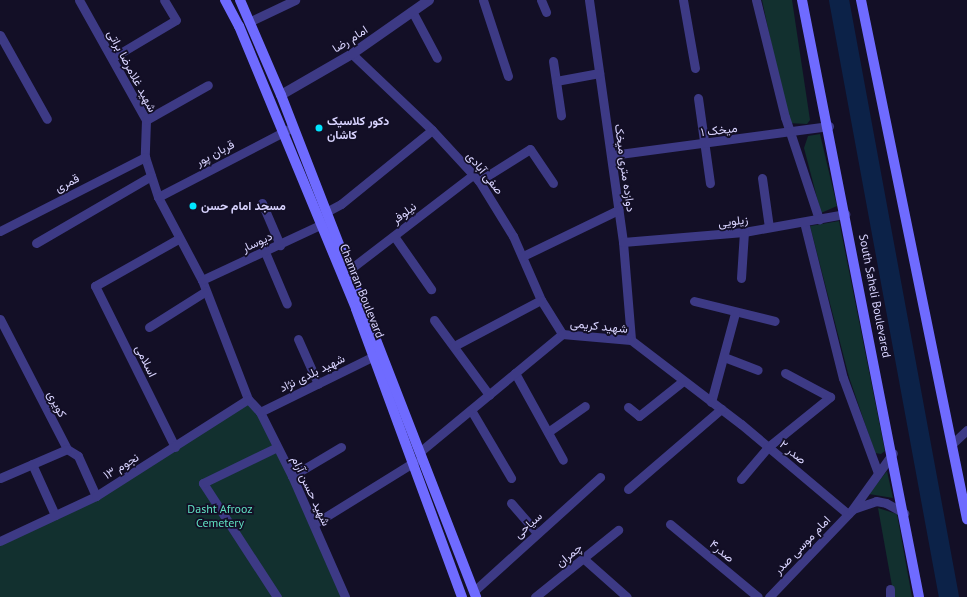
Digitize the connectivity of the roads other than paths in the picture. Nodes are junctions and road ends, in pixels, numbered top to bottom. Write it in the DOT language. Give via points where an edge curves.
graph roads {
  1 [pos="79,0"];
  2 [pos="164,0"];
  3 [pos="225,0"];
  4 [pos="240,0"];
  5 [pos="295,0"];
  6 [pos="429,0"];
  7 [pos="482,0"];
  8 [pos="541,0"];
  9 [pos="589,0"];
  10 [pos="683,0"];
  11 [pos="756,0"];
  12 [pos="802,0"];
  13 [pos="861,0"];
  14 [pos="412,12"];
  15 [pos="546,12"];
  16 [pos="251,21"];
  17 [pos="0,35"];
  18 [pos="352,54"];
  19 [pos="112,58"];
  20 [pos="437,58"];
  21 [pos="553,61"];
  22 [pos="695,68"];
  23 [pos="599,73"];
  24 [pos="508,76"];
  25 [pos="556,81"];
  26 [pos="208,85"];
  27 [pos="281,95"];
  28 [pos="698,98"];
  29 [pos="561,115"];
  30 [pos="47,119"];
  31 [pos="146,120"];
  32 [pos="829,126"];
  33 [pos="294,127"];
  34 [pos="432,130"];
  35 [pos="283,131"];
  36 [pos="792,132"];
  37 [pos="705,143"];
  38 [pos="612,155"];
  39 [pos="145,157"];
  40 [pos="151,176"];
  41 [pos="476,178"];
  42 [pos="762,178"];
  43 [pos="554,182"];
  44 [pos="710,183"];
  45 [pos="158,196"];
  46 [pos="262,202"];
  47 [pos="618,210"];
  48 [pos="326,212"];
  49 [pos="845,214"];
  50 [pos="819,219"];
  51 [pos="804,222"];
  52 [pos="322,224"];
  53 [pos="769,227"];
  54 [pos="0,230"];
  55 [pos="744,232"];
  56 [pos="394,236"];
  57 [pos="178,239"];
  58 [pos="623,242"];
  59 [pos="36,243"];
  60 [pos="280,245"];
  61 [pos="265,252"];
  62 [pos="523,256"];
  63 [pos="349,270"];
  64 [pos="741,278"];
  65 [pos="202,280"];
  66 [pos="431,289"];
  67 [pos="206,291"];
  68 [pos="542,300"];
  69 [pos="694,301"];
  70 [pos="287,304"];
  71 [pos="735,313"];
  72 [pos="0,320"];
  73 [pos="434,320"];
  74 [pos="775,321"];
  75 [pos="149,326"];
  76 [pos="562,334"];
  77 [pos="298,338"];
  78 [pos="631,340"];
  79 [pos="454,346"];
  80 [pos="374,356"];
  81 [pos="724,357"];
  82 [pos="758,370"];
  83 [pos="515,373"];
  84 [pos="785,373"];
  85 [pos="683,381"];
  86 [pos="318,384"];
  87 [pos="489,395"];
  88 [pos="248,399"];
  89 [pos="711,402"];
  90 [pos="586,406"];
  91 [pos="628,406"];
  92 [pos="721,409"];
  93 [pos="471,410"];
  94 [pos="260,412"];
  95 [pos="967,430"];
  96 [pos="548,432"];
  97 [pos="953,443"];
  98 [pos="277,447"];
  99 [pos="768,447"];
  100 [pos="175,448"];
  101 [pos="341,448"];
  102 [pos="67,449"];
  103 [pos="422,450"];
  104 [pos="893,453"];
  105 [pos="562,460"];
  106 [pos="414,462"];
  107 [pos="32,464"];
  108 [pos="878,473"];
  109 [pos="292,476"];
  110 [pos="600,477"];
  111 [pos="0,478"];
  112 [pos="511,478"];
  113 [pos="740,479"];
  114 [pos="628,489"];
  115 [pos="96,496"];
  116 [pos="512,503"];
  117 [pos="850,512"];
  118 [pos="904,513"];
  119 [pos="55,515"];
  120 [pos="967,519"];
  121 [pos="314,524"];
  122 [pos="670,524"];
  123 [pos="618,530"];
  124 [pos="537,533"];
  125 [pos="0,541"];
  126 [pos="584,559"];
  127 [pos="475,594"];
  128 [pos="277,597"];
  129 [pos="345,597"];
  130 [pos="462,597"];
  131 [pos="535,597"];
  132 [pos="627,597"];
  133 [pos="758,597"];
  134 [pos="769,597"];
  135 [pos="919,597"];
  1 -- 19 [label="street, شهید غلامرضا براتی"];
  2 -- 19 [label="street" via="176,20"];
  3 -- 35 [label="main road, Chamran Boulevard" via="239,26"];
  4 -- 16 [label="main road, Chamran Boulevard"];
  5 -- 16 [label="street"];
  6 -- 14 [label="street, امام رضا"];
  7 -- 24 [label="street"];
  8 -- 15 [label="street"];
  9 -- 23 [label="street, دوازده متری میخک"];
  10 -- 22 [label="street"];
  11 -- 36 [label="street"];
  12 -- 32 [label="main road, South Saheli Boulevared"];
  13 -- 97 [label="main road"];
  14 -- 18 [label="street, امام رضا"];
  14 -- 20 [label="street"];
  16 -- 27 [label="main road, Chamran Boulevard"];
  17 -- 30 [label="street"];
  18 -- 27 [label="street, امام رضا"];
  18 -- 34 [label="street, صفی آبادی"];
  19 -- 31 [label="street, شهید غلامرضا براتی"];
  21 -- 25 [label="street"];
  23 -- 25 [label="street"];
  23 -- 38 [label="street, دوازده متری میخک"];
  25 -- 29 [label="street"];
  26 -- 31 [label="street"];
  27 -- 33 [label="main road, Chamran Boulevard"];
  28 -- 37 [label="street"];
  31 -- 39 [label="street, شهید غلامرضا براتی"];
  32 -- 36 [label="street, میخک ۱"];
  32 -- 49 [label="main road, South Saheli Boulevared"];
  33 -- 35 [label="street, قربان پور"];
  33 -- 48 [label="main road, Chamran Boulevard"];
  34 -- 41 [label="street, صفی آبادی"];
  34 -- 48 [label="street" via="341,204"];
  35 -- 45 [label="street, قربان پور"];
  35 -- 52 [label="main road, Chamran Boulevard"];
  36 -- 37 [label="street, میخک ۱"];
  36 -- 50 [label="street"];
  37 -- 38 [label="street, میخک ۱"];
  37 -- 44 [label="street"];
  38 -- 47 [label="street, دوازده متری میخک"];
  39 -- 40 [label="street, شهید غلامرضا براتی"];
  39 -- 54 [label="street, قمری"];
  40 -- 45 [label="street, شهید غلامرضا براتی"];
  40 -- 59 [label="street"];
  41 -- 43 [label="street, نیلوفر" via="530,150"];
  41 -- 56 [label="street, نیلوفر"];
  41 -- 62 [label="street, صفی آبادی"];
  42 -- 53 [label="street"];
  45 -- 57 [label="street, شهید غلامرضا براتی"];
  46 -- 60 [label="street"];
  47 -- 58 [label="street, دوازده متری میخک"];
  47 -- 62 [label="street"];
  48 -- 63 [label="main road, Chamran Boulevard"];
  49 -- 50 [label="street, زیلویی"];
  49 -- 104 [label="main road, South Saheli Boulevared"];
  50 -- 51 [label="street, زیلویی"];
  51 -- 53 [label="street, زیلویی"];
  51 -- 108 [label="street" via="843,378"];
  52 -- 60 [label="street, دیوسار"];
  52 -- 80 [label="main road, Chamran Boulevard"];
  53 -- 55 [label="street, زیلویی"];
  55 -- 58 [label="street, زیلویی"];
  55 -- 64 [label="street"];
  56 -- 63 [label="street, نیلوفر"];
  56 -- 66 [label="street"];
  57 -- 65 [label="street, شهید غلامرضا براتی"];
  57 -- 100 [label="street, اسلامی" via="95,286"];
  58 -- 78 [label="street, دوازده متری میخک"];
  60 -- 61 [label="street, دیوسار"];
  61 -- 65 [label="street, دیوسار"];
  61 -- 70 [label="street"];
  62 -- 68 [label="street, صفی آبادی"];
  63 -- 103 [label="main road, Chamran Boulevard"];
  65 -- 67 [label="street, شهید غلامرضا براتی"];
  67 -- 75 [label="street"];
  67 -- 88 [label="street, شهید غلامرضا براتی"];
  68 -- 76 [label="street, صفی آبادی"];
  68 -- 79 [label="street"];
  69 -- 71 [label="street"];
  71 -- 74 [label="street"];
  71 -- 81 [label="street"];
  72 -- 102 [label="street, کویری"];
  73 -- 79 [label="street"];
  76 -- 78 [label="street, شهید کریمی"];
  76 -- 83 [label="street, شهید کریمی"];
  77 -- 86 [label="street"];
  78 -- 85 [label="street, شهید کریمی"];
  79 -- 87 [label="street"];
  80 -- 86 [label="street, شهید بلدی نژاد"];
  80 -- 106 [label="main road, Chamran Boulevard"];
  81 -- 82 [label="street"];
  81 -- 89 [label="street"];
  83 -- 87 [label="street, شهید کریمی"];
  83 -- 96 [label="street"];
  84 -- 99 [label="street" via="830,397"];
  85 -- 89 [label="street, شهید کریمی"];
  85 -- 91 [label="street" via="639,416"];
  86 -- 94 [label="street, شهید بلدی نژاد"];
  87 -- 93 [label="street, شهید کریمی"];
  88 -- 94 [label="street, شهید حسن آرام"];
  88 -- 100 [label="street, نجوم ۱۳"];
  89 -- 92 [label="street, شهید کریمی"];
  90 -- 96 [label="street"];
  92 -- 99 [label="street, صدر ۲"];
  92 -- 114 [label="street"];
  93 -- 103 [label="street, شهید کریمی"];
  93 -- 112 [label="street"];
  94 -- 98 [label="street, شهید حسن آرام"];
  95 -- 97 [label="street"];
  96 -- 105 [label="street"];
  97 -- 120 [label="main road"];
  98 -- 109 [label="street, شهید حسن آرام"];
  98 -- 128 [label="street" via="203,483"];
  99 -- 113 [label="street"];
  99 -- 117 [label="street, صدر ۲"];
  100 -- 115 [label="street, نجوم ۱۳"];
  101 -- 109 [label="street"];
  102 -- 107 [label="street"];
  102 -- 115 [label="street, کویری" via="78,456"];
  103 -- 127 [label="main road, Chamran Boulevard"];
  104 -- 108 [label="street, امام موسی صدر"];
  104 -- 118 [label="main road, South Saheli Boulevared"];
  106 -- 121 [label="street"];
  106 -- 130 [label="main road, Chamran Boulevard"];
  107 -- 111 [label="street"];
  107 -- 119 [label="street"];
  108 -- 117 [label="street, امام موسی صدر"];
  109 -- 121 [label="street, شهید حسن آرام"];
  110 -- 124 [label="street, سیاحی"];
  115 -- 119 [label="street, نجوم ۱۳"];
  116 -- 124 [label="street"];
  117 -- 118 [label="street" via="876,501 886,503"];
  117 -- 134 [label="street, امام موسی صدر"];
  118 -- 135 [label="main road, South Saheli Boulevared"];
  119 -- 125 [label="street, نجوم ۱۳"];
  121 -- 129 [label="street, شهید حسن آرام"];
  122 -- 133 [label="street, صدر۴"];
  123 -- 126 [label="street, چمران"];
  124 -- 127 [label="street, سیاحی"];
  126 -- 131 [label="street, چمران"];
  126 -- 132 [label="street"];
}
